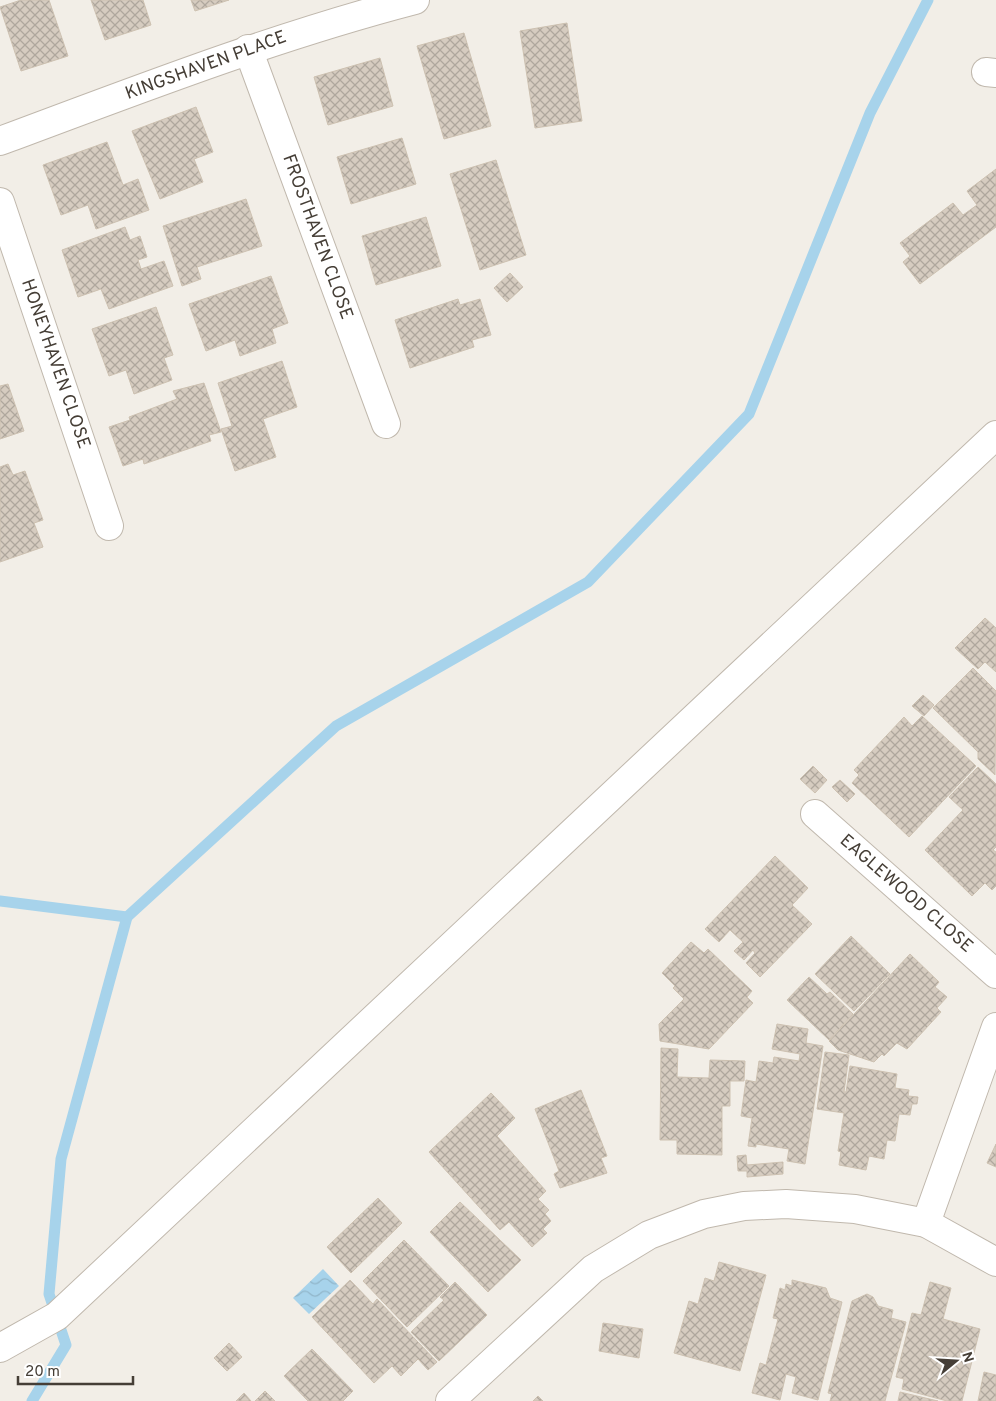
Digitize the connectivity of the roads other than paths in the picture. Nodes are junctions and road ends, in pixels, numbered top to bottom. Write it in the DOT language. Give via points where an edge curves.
graph roads {
  1 [pos="415,0"];
  2 [pos="248,49"];
  3 [pos="0,141"];
  4 [pos="0,202"];
  5 [pos="386,424"];
  6 [pos="996,435"];
  7 [pos="109,526"];
  8 [pos="815,814"];
  9 [pos="996,974"];
  10 [pos="996,1027"];
  11 [pos="926,1224"];
  12 [pos="996,1262"];
  13 [pos="0,1348"];
  14 [pos="450,1401"];
  1 -- 2 [label="street, KINGSHAVEN PLACE"];
  2 -- 3 [label="street, KINGSHAVEN PLACE"];
  2 -- 5 [label="street, FROSTHAVEN CLOSE"];
  4 -- 7 [label="street, HONEYHAVEN CLOSE"];
  6 -- 13 [label="street" via="57,1316"];
  8 -- 9 [label="street, EAGLEWOOD CLOSE"];
  10 -- 11 [label="street"];
  11 -- 12 [label="street"];
  11 -- 14 [label="street" via="855,1209 786,1204 744,1206 704,1214 649,1235 593,1269"];
}
